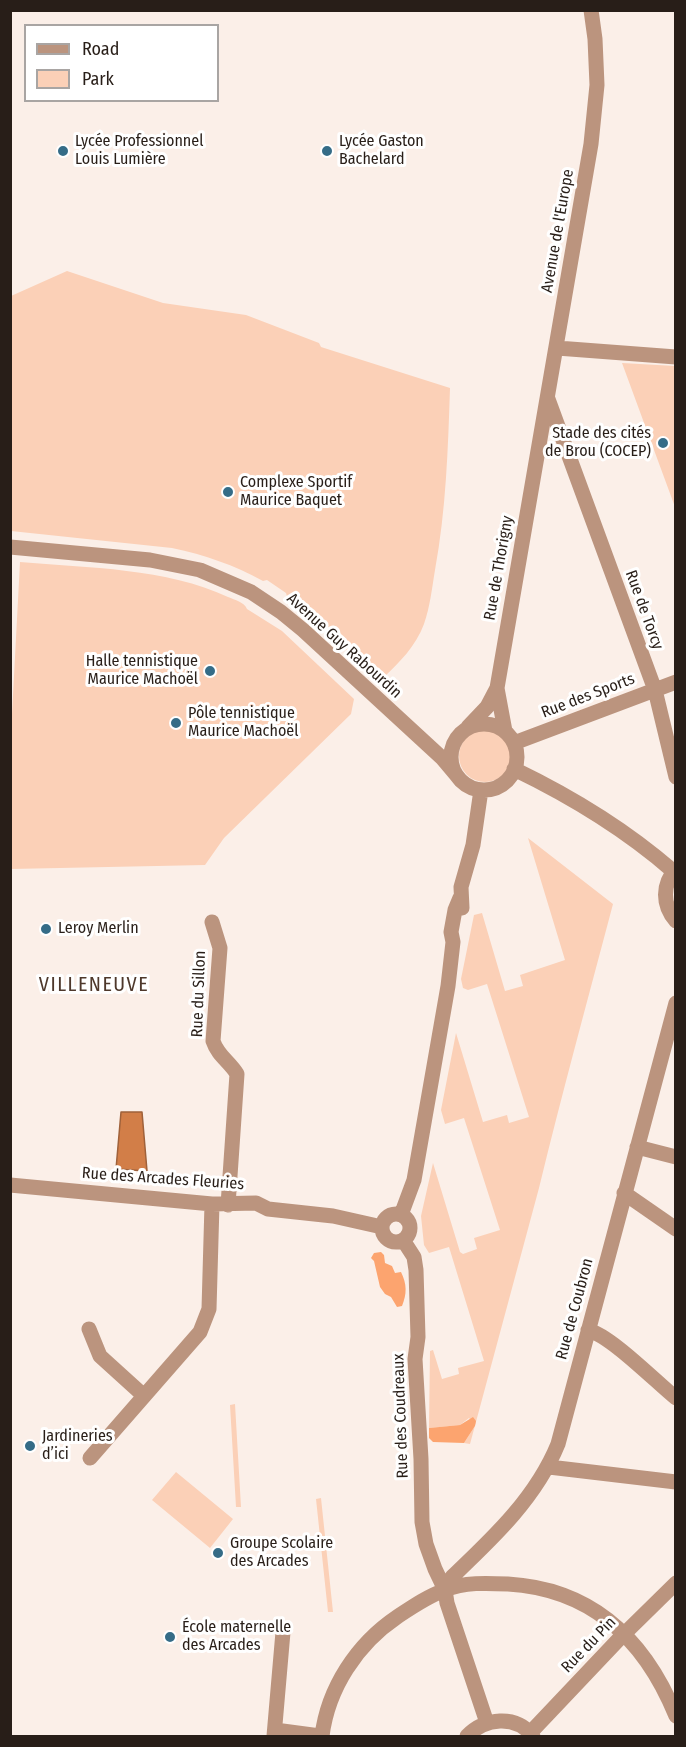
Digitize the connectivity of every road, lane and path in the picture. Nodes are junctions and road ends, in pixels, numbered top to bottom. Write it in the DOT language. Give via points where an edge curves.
graph roads {
  1 [pos="591,10"];
  2 [pos="557,348"];
  3 [pos="675,357"];
  4 [pos="547,397"];
  5 [pos="544,414"];
  6 [pos="563,453"];
  7 [pos="537,455"];
  8 [pos="10,547"];
  9 [pos="675,682"];
  10 [pos="497,688"];
  11 [pos="655,690"];
  12 [pos="463,732"];
  13 [pos="509,737"];
  14 [pos="442,758"];
  15 [pos="514,769"];
  16 [pos="458,777"];
  17 [pos="675,777"];
  18 [pos="481,790"];
  19 [pos="674,870"];
  20 [pos="212,921"];
  21 [pos="675,921"];
  22 [pos="675,1003"];
  23 [pos="671,1043"];
  24 [pos="637,1147"];
  25 [pos="675,1157"];
  26 [pos="10,1185"];
  27 [pos="624,1193"];
  28 [pos="212,1204"];
  29 [pos="228,1205"];
  30 [pos="401,1215"];
  31 [pos="382,1227"];
  32 [pos="675,1229"];
  33 [pos="404,1240"];
  34 [pos="89,1329"];
  35 [pos="588,1330"];
  36 [pos="143,1395"];
  37 [pos="675,1398"];
  38 [pos="90,1458"];
  39 [pos="549,1467"];
  40 [pos="675,1482"];
  41 [pos="469,1560"];
  42 [pos="482,1584"];
  43 [pos="675,1584"];
  44 [pos="445,1590"];
  45 [pos="283,1632"];
  46 [pos="624,1634"];
  47 [pos="675,1715"];
  48 [pos="487,1723"];
  49 [pos="275,1733"];
  50 [pos="531,1735"];
  51 [pos="321,1737"];
  52 [pos="467,1737"];
  1 -- 2 [label="street, Avenue de l'Europe" via="597,58 596,106"];
  2 -- 3 [label="street"];
  2 -- 4 [label="street, Avenue de l'Europe"];
  4 -- 5 [label="street, Avenue de l'Europe"];
  4 -- 6 [label="street, Rue de Torcy"];
  5 -- 6 [label="street, Rue de Torcy"];
  5 -- 7 [label="street, Avenue de l'Europe"];
  6 -- 7 [label="street" via="544,451"];
  6 -- 11 [label="street, Rue de Torcy"];
  7 -- 10 [label="street, Rue de Thorigny"];
  8 -- 14 [label="street, Avenue Guy Rabourdin" via="171,563 230,581 266,601 303,630"];
  9 -- 11 [label="street, Rue des Sports"];
  10 -- 12 [label="street, Rue de Thorigny" via="487,707"];
  10 -- 13 [label="street, Rue de Thorigny"];
  11 -- 13 [label="street, Rue des Sports"];
  11 -- 17 [label="street, Rue de Torcy"];
  12 -- 13 [label="street" via="476,724 491,724"];
  12 -- 14 [label="street, Rue de Thorigny"];
  12 -- 16 [label="street" via="452,747"];
  13 -- 15 [label="street" via="516,752"];
  14 -- 16 [label="street, Avenue Guy Rabourdin"];
  15 -- 18 [label="street" via="501,785"];
  15 -- 19 [label="street" via="588,809"];
  16 -- 18 [label="street" via="466,785"];
  18 -- 30 [label="street" via="473,845 451,932 448,986 414,1180"];
  19 -- 21 [label="street" via="665,895"];
  20 -- 29 [label="street, Rue du Sillon" via="220,948 213,1041 216,1052 237,1074"];
  22 -- 23 [label="street, Rue de Coubron"];
  23 -- 24 [label="street, Rue de Coubron"];
  24 -- 25 [label="street"];
  24 -- 27 [label="street, Rue de Coubron"];
  26 -- 28 [label="street, Rue des Arcades Fleuries"];
  27 -- 32 [label="street"];
  27 -- 35 [label="street, Rue de Coubron"];
  28 -- 29 [label="street, Rue des Arcades Fleuries"];
  28 -- 36 [label="street" via="208,1309 200,1332"];
  29 -- 31 [label="street, Rue des Arcades Fleuries" via="256,1203 268,1209 333,1215"];
  30 -- 31 [label="street" via="389,1216"];
  30 -- 33 [label="street" via="410,1225"];
  31 -- 33 [label="street" via="386,1239"];
  33 -- 44 [label="street, Rue des Coudreaux" via="415,1261 416,1275 415,1359 422,1522 426,1544"];
  34 -- 36 [label="street" via="100,1356"];
  35 -- 37 [label="street" via="611,1342"];
  35 -- 39 [label="street, Rue de Coubron"];
  36 -- 38 [label="street"];
  39 -- 40 [label="street"];
  39 -- 41 [label="street, Rue de Coubron" via="514,1515"];
  41 -- 42 [label="street"];
  41 -- 44 [label="street, Rue de Coubron"];
  42 -- 44 [label="street"];
  42 -- 46 [label="street" via="525,1586 565,1596 592,1609"];
  43 -- 46 [label="street, Rue du Pin"];
  44 -- 48 [label="street, Rue des Coudreaux"];
  44 -- 51 [label="street" via="387,1623 360,1650 333,1696"];
  45 -- 49 [label="street"];
  46 -- 47 [label="street" via="644,1656"];
  46 -- 50 [label="street, Rue du Pin"];
  48 -- 50 [label="street" via="510,1722"];
  48 -- 52 [label="street"];
  49 -- 51 [label="street"];
}
